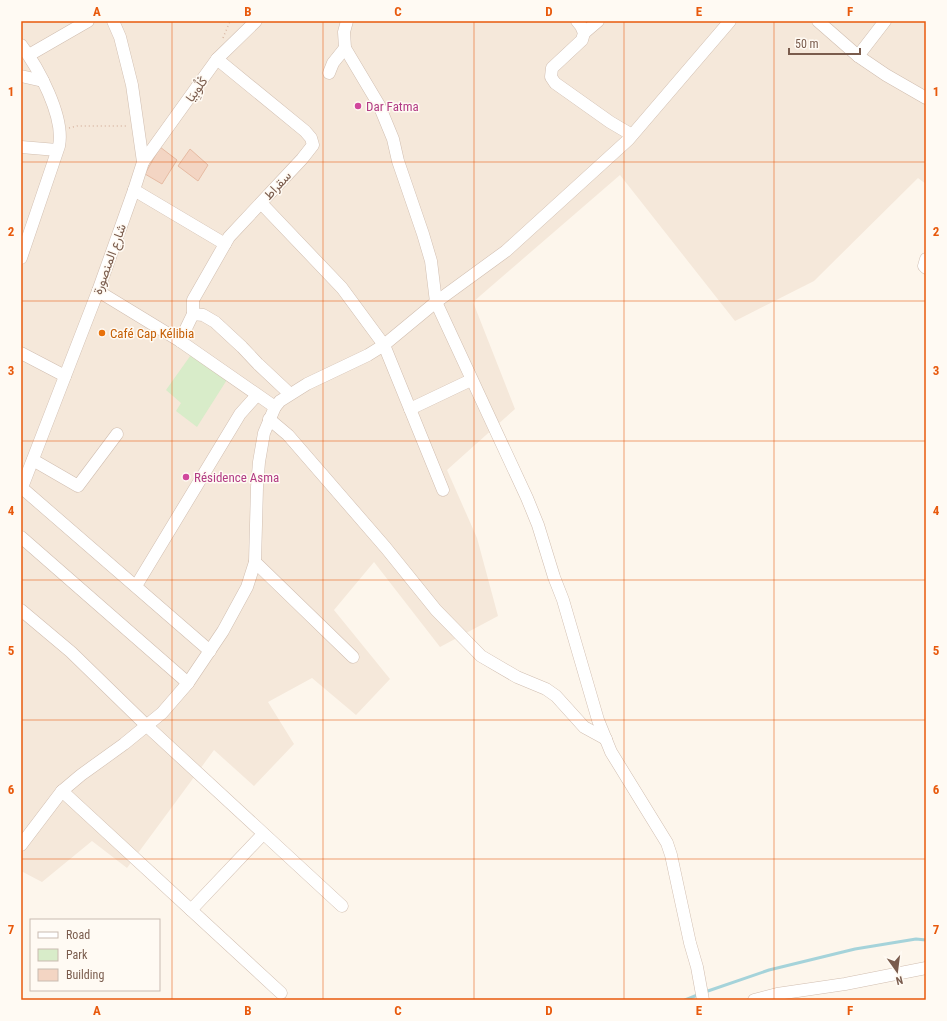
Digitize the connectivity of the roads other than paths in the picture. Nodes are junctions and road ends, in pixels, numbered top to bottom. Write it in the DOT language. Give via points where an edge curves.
graph roads {
  1 [pos="88,21"];
  2 [pos="113,21"];
  3 [pos="256,21"];
  4 [pos="347,21"];
  5 [pos="577,21"];
  6 [pos="598,21"];
  7 [pos="730,21"];
  8 [pos="818,21"];
  9 [pos="885,21"];
  10 [pos="584,33"];
  11 [pos="21,44"];
  12 [pos="345,48"];
  13 [pos="29,56"];
  14 [pos="858,56"];
  15 [pos="217,59"];
  16 [pos="329,73"];
  17 [pos="21,76"];
  18 [pos="43,81"];
  19 [pos="926,98"];
  20 [pos="632,136"];
  21 [pos="21,147"];
  22 [pos="57,150"];
  23 [pos="143,162"];
  24 [pos="134,190"];
  25 [pos="261,203"];
  26 [pos="225,244"];
  27 [pos="21,258"];
  28 [pos="926,259"];
  29 [pos="926,268"];
  30 [pos="98,291"];
  31 [pos="436,302"];
  32 [pos="192,314"];
  33 [pos="180,342"];
  34 [pos="384,345"];
  35 [pos="21,353"];
  36 [pos="65,376"];
  37 [pos="471,380"];
  38 [pos="290,394"];
  39 [pos="257,395"];
  40 [pos="275,406"];
  41 [pos="410,409"];
  42 [pos="269,419"];
  43 [pos="117,434"];
  44 [pos="33,460"];
  45 [pos="21,489"];
  46 [pos="443,490"];
  47 [pos="21,537"];
  48 [pos="256,562"];
  49 [pos="136,586"];
  50 [pos="21,610"];
  51 [pos="210,651"];
  52 [pos="353,657"];
  53 [pos="188,683"];
  54 [pos="147,726"];
  55 [pos="606,739"];
  56 [pos="62,791"];
  57 [pos="263,834"];
  58 [pos="21,845"];
  59 [pos="342,906"];
  60 [pos="191,910"];
  61 [pos="926,968"];
  62 [pos="281,993"];
  63 [pos="703,1000"];
  64 [pos="754,1000"];
  1 -- 13 [label="street"];
  2 -- 23 [label="street, شارع المنصورة" via="120,37 132,85"];
  3 -- 15 [label="street, كْلُوبِيَا"];
  4 -- 12 [label="street" via="344,32"];
  5 -- 10 [label="street"];
  6 -- 10 [label="street"];
  7 -- 20 [label="street"];
  8 -- 14 [label="street"];
  9 -- 14 [label="street"];
  10 -- 20 [label="street" via="582,40 552,68 551,77 555,83"];
  11 -- 13 [label="street"];
  12 -- 16 [label="street" via="333,63"];
  12 -- 31 [label="street" via="379,105 393,139 431,261"];
  13 -- 18 [label="street"];
  14 -- 19 [label="street"];
  15 -- 23 [label="street, كْلُوبِيَا"];
  15 -- 25 [label="street, سقراط" via="306,131 311,138 313,145"];
  17 -- 18 [label="street"];
  18 -- 22 [label="street" via="60,130"];
  20 -- 31 [label="street" via="506,251"];
  21 -- 22 [label="street"];
  22 -- 27 [label="street"];
  23 -- 24 [label="street, شارع المنصورة"];
  24 -- 26 [label="street"];
  24 -- 30 [label="street, شارع المنصورة"];
  25 -- 26 [label="street, سقراط"];
  25 -- 34 [label="street" via="342,288"];
  26 -- 32 [label="street, سقراط" via="193,300"];
  28 -- 29 [label="street"];
  30 -- 33 [label="street"];
  30 -- 36 [label="street, شارع المنصورة"];
  31 -- 34 [label="street"];
  31 -- 37 [label="street"];
  32 -- 33 [label="street, سقراط"];
  32 -- 38 [label="street" via="203,315 216,322"];
  33 -- 39 [label="street"];
  34 -- 38 [label="street"];
  34 -- 41 [label="street"];
  35 -- 36 [label="street"];
  36 -- 44 [label="street, شارع المنصورة"];
  37 -- 41 [label="street"];
  37 -- 55 [label="street" via="538,525"];
  38 -- 40 [label="street"];
  39 -- 40 [label="street"];
  39 -- 49 [label="street" via="240,414"];
  40 -- 42 [label="street"];
  41 -- 46 [label="street"];
  42 -- 48 [label="street" via="259,462"];
  42 -- 55 [label="street" via="288,435 436,610 481,656 517,677 546,689 556,696 584,727"];
  43 -- 44 [label="street" via="78,486"];
  44 -- 45 [label="street, شارع المنصورة"];
  45 -- 49 [label="street"];
  47 -- 53 [label="street"];
  48 -- 51 [label="street" via="247,587"];
  48 -- 52 [label="street"];
  49 -- 51 [label="street"];
  50 -- 54 [label="street" via="71,652"];
  51 -- 53 [label="street"];
  53 -- 54 [label="street"];
  54 -- 56 [label="street"];
  54 -- 57 [label="street"];
  55 -- 63 [label="street" via="610,752 667,843"];
  56 -- 58 [label="street"];
  56 -- 60 [label="street"];
  57 -- 59 [label="street"];
  57 -- 60 [label="street"];
  60 -- 62 [label="street"];
  61 -- 64 [label="street"];
}
